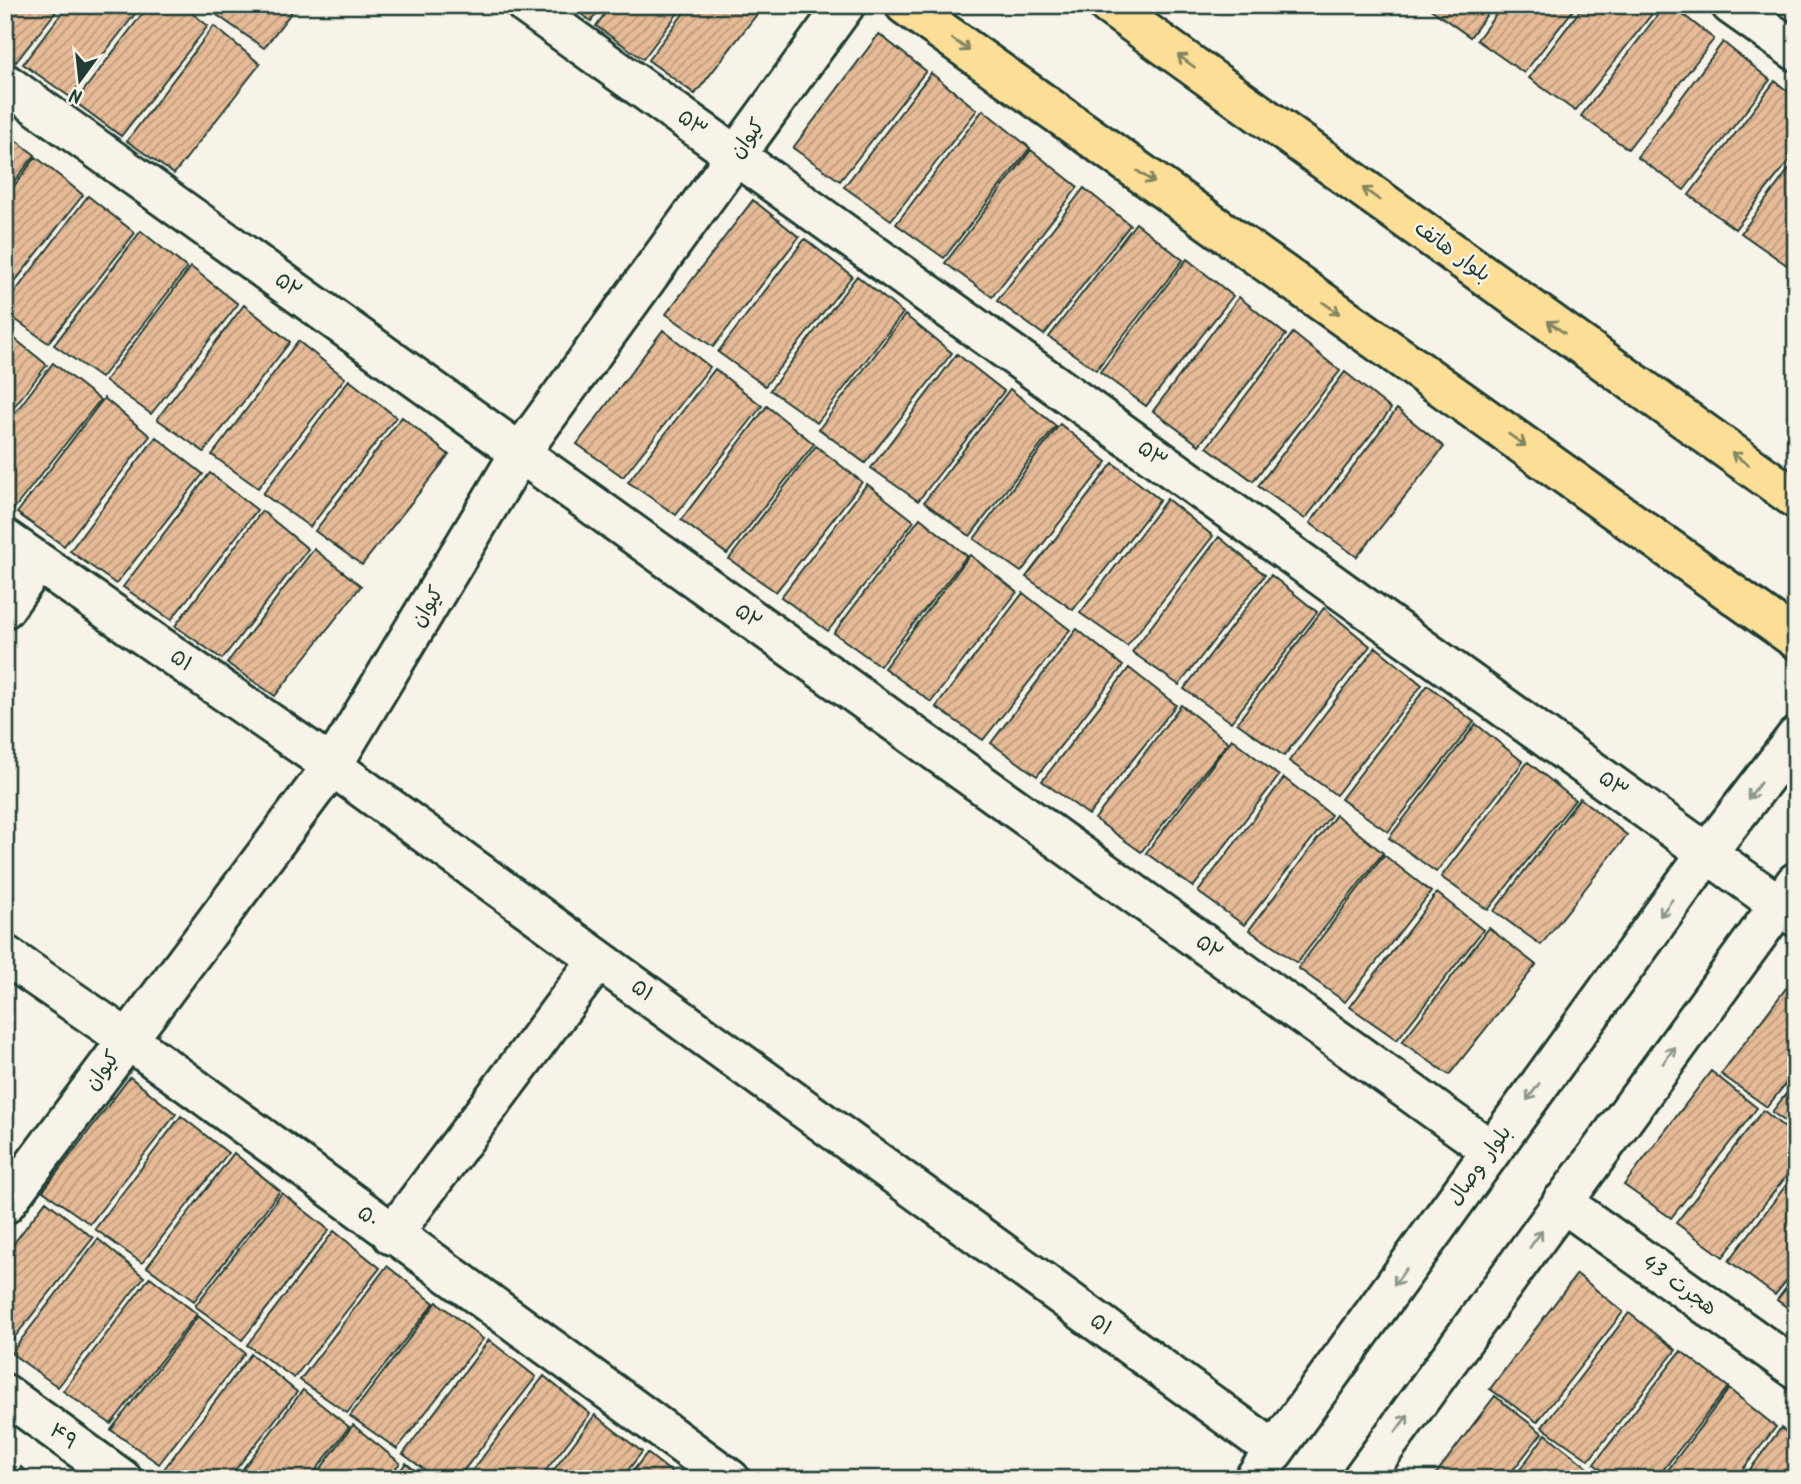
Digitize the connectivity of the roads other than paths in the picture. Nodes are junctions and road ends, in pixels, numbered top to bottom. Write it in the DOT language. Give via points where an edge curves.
graph roads {
  1 [pos="526,5"];
  2 [pos="845,5"];
  3 [pos="905,5"];
  4 [pos="1108,5"];
  5 [pos="1731,5"];
  6 [pos="1796,51"];
  7 [pos="5,83"];
  8 [pos="736,156"];
  9 [pos="520,453"];
  10 [pos="1796,499"];
  11 [pos="5,539"];
  12 [pos="38,562"];
  13 [pos="5,608"];
  14 [pos="1796,639"];
  15 [pos="1796,737"];
  16 [pos="332,766"];
  17 [pos="1707,853"];
  18 [pos="1790,901"];
  19 [pos="5,955"];
  20 [pos="598,960"];
  21 [pos="127,1039"];
  22 [pos="1491,1150"];
  23 [pos="1562,1202"];
  24 [pos="5,1204"];
  25 [pos="393,1235"];
  26 [pos="1796,1369"];
  27 [pos="5,1394"];
  28 [pos="1264,1465"];
  29 [pos="122,1479"];
  30 [pos="730,1479"];
  31 [pos="1362,1479"];
  1 -- 8 [label="street, ۵۳"];
  2 -- 8 [label="street, کیوان"];
  3 -- 14 [label="main road, one-way"];
  10 -- 4 [label="main road, بلوار هاتف, one-way"];
  5 -- 6 [label="street"];
  7 -- 9 [label="street, ۵۲"];
  8 -- 9 [label="street, کیوان"];
  8 -- 17 [label="street, ۵۳"];
  9 -- 16 [label="street, کیوان"];
  9 -- 22 [label="street, ۵۲"];
  11 -- 12 [label="street, ۵۱"];
  12 -- 13 [label="street"];
  12 -- 16 [label="street, ۵۱"];
  15 -- 17 [label="street, بلوار وصال, one-way"];
  16 -- 20 [label="street, ۵۱"];
  16 -- 21 [label="street, کیوان"];
  17 -- 18 [label="street, ۵۳"];
  17 -- 22 [label="street, بلوار وصال, one-way"];
  23 -- 18 [label="street, one-way"];
  19 -- 21 [label="street, ۵۰"];
  20 -- 25 [label="street"];
  20 -- 28 [label="street, ۵۱"];
  21 -- 24 [label="street, کیوان"];
  21 -- 25 [label="street, ۵۰"];
  22 -- 28 [label="street, بلوار وصال, one-way"];
  23 -- 26 [label="street, هجرت 43"];
  31 -- 23 [label="street, one-way"];
  25 -- 30 [label="street, ۵۰"];
  27 -- 29 [label="street, ۴۹"];
}
